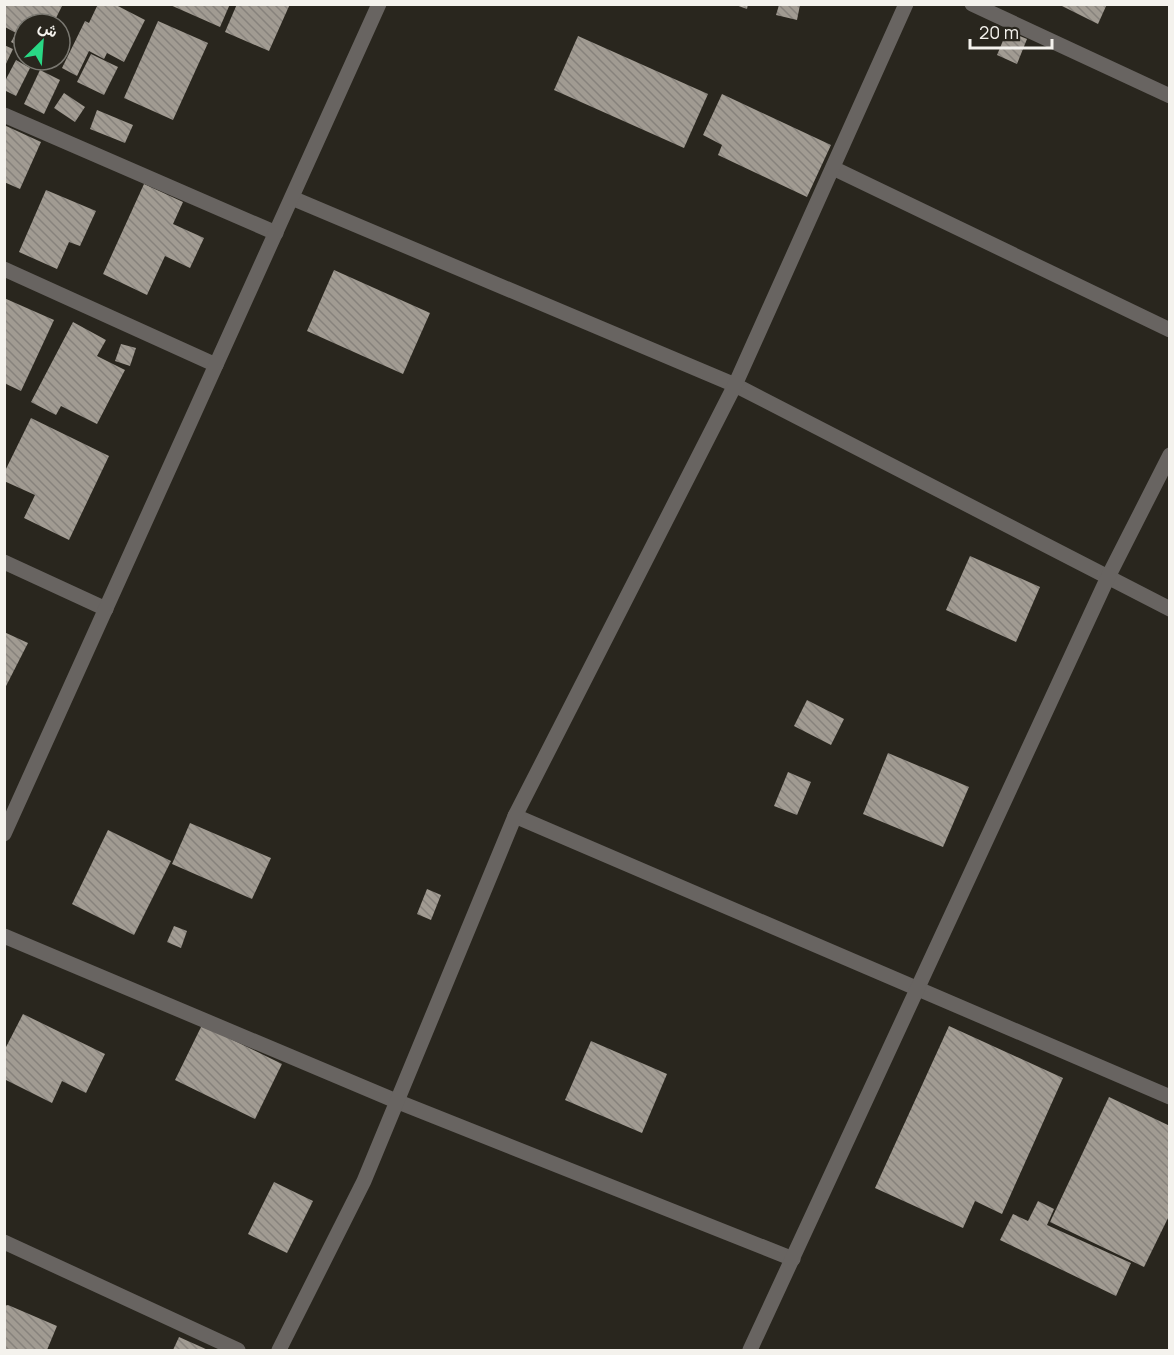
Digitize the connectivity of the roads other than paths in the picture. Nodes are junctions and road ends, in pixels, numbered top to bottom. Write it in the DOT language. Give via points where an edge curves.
graph roads {
  1 [pos="379,4"];
  2 [pos="906,4"];
  3 [pos="972,4"];
  4 [pos="1170,96"];
  5 [pos="4,115"];
  6 [pos="833,168"];
  7 [pos="292,198"];
  8 [pos="276,234"];
  9 [pos="4,269"];
  10 [pos="1170,330"];
  11 [pos="216,365"];
  12 [pos="735,386"];
  13 [pos="1170,455"];
  14 [pos="4,562"];
  15 [pos="1108,577"];
  16 [pos="106,609"];
  17 [pos="1170,609"];
  18 [pos="515,816"];
  19 [pos="4,834"];
  20 [pos="4,936"];
  21 [pos="918,988"];
  22 [pos="1170,1097"];
  23 [pos="396,1101"];
  24 [pos="4,1242"];
  25 [pos="793,1259"];
  26 [pos="238,1350"];
  27 [pos="279,1350"];
  28 [pos="750,1350"];
  1 -- 7 [label="street"];
  2 -- 6 [label="street"];
  3 -- 4 [label="street"];
  5 -- 8 [label="street"];
  6 -- 10 [label="street"];
  6 -- 12 [label="street"];
  7 -- 8 [label="street"];
  7 -- 12 [label="street"];
  8 -- 11 [label="street"];
  9 -- 11 [label="street"];
  11 -- 16 [label="street"];
  12 -- 15 [label="street"];
  12 -- 18 [label="street"];
  13 -- 15 [label="street"];
  14 -- 16 [label="street"];
  15 -- 17 [label="street"];
  15 -- 21 [label="street"];
  16 -- 19 [label="street"];
  18 -- 21 [label="street"];
  18 -- 23 [label="street"];
  20 -- 23 [label="street"];
  21 -- 22 [label="street"];
  21 -- 25 [label="street"];
  23 -- 25 [label="street"];
  23 -- 27 [label="street" via="364,1180"];
  24 -- 26 [label="street"];
  25 -- 28 [label="street"];
}
